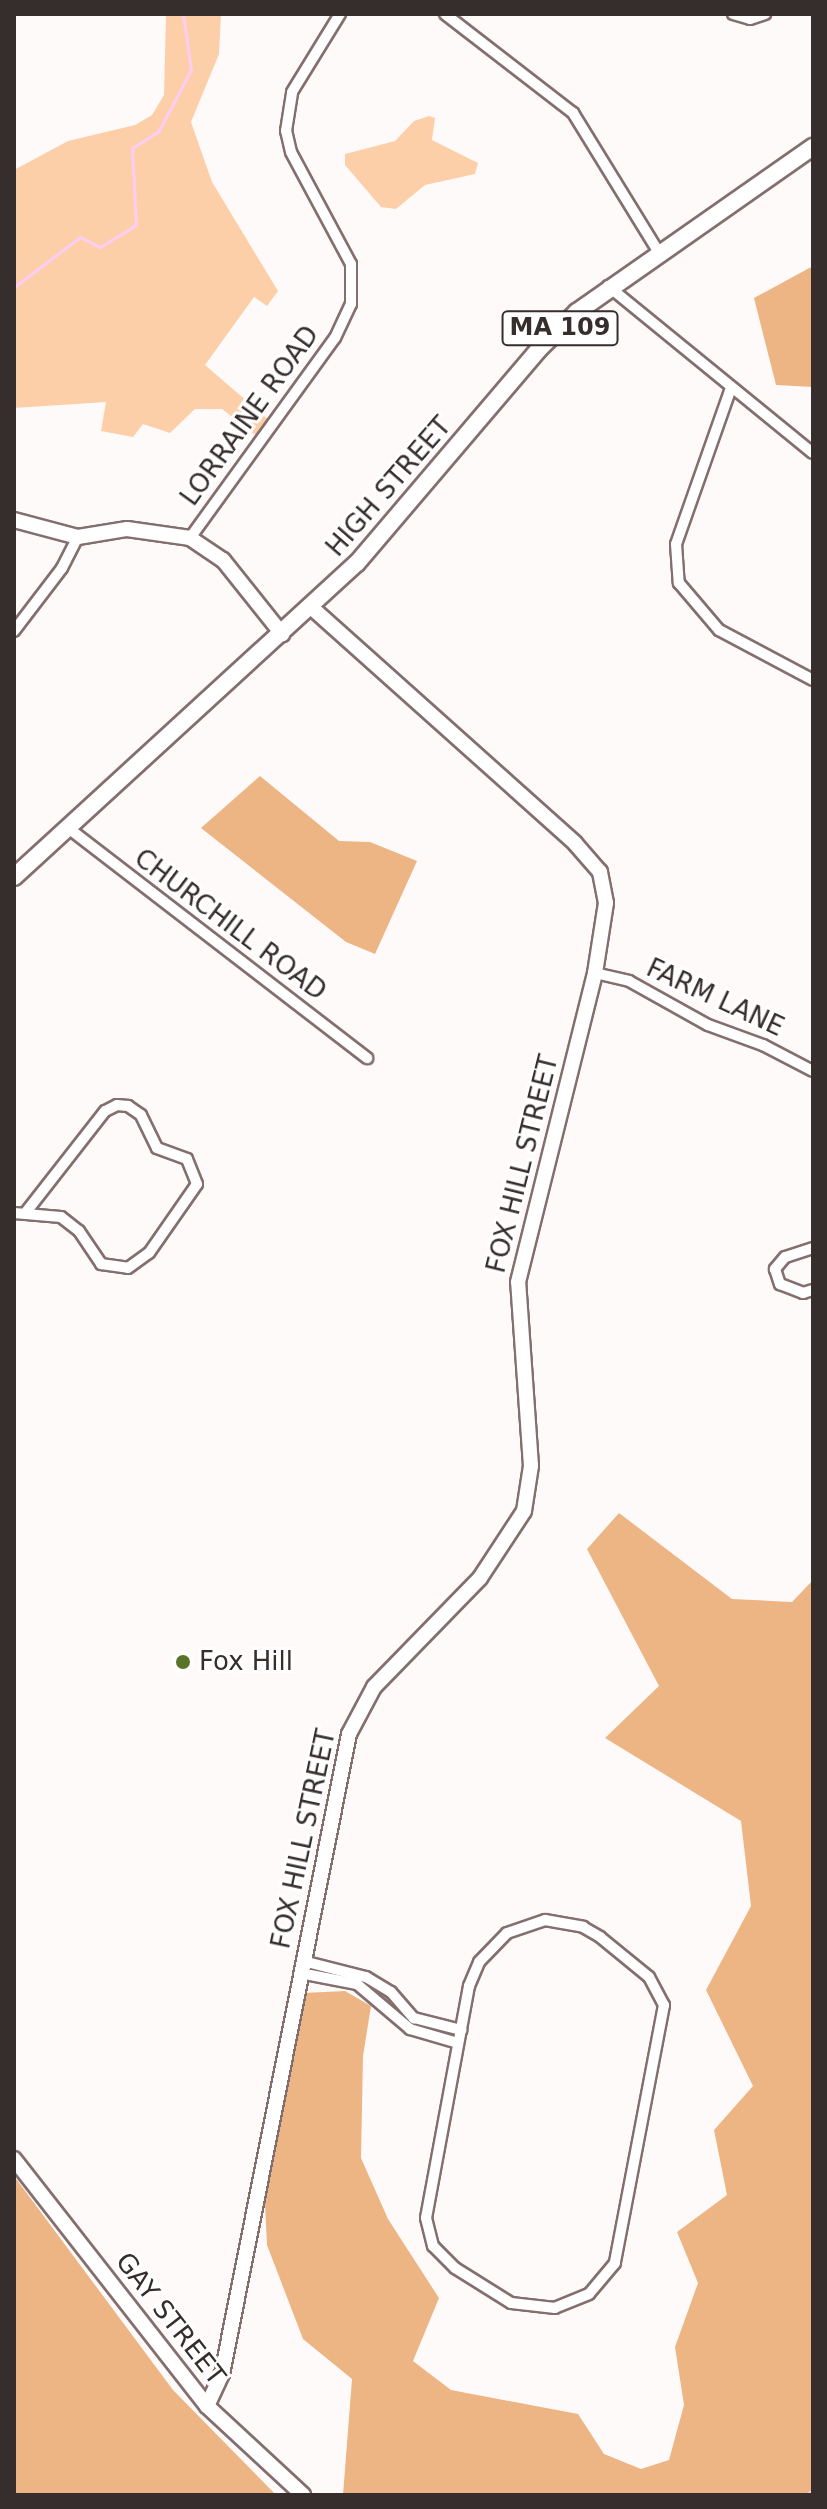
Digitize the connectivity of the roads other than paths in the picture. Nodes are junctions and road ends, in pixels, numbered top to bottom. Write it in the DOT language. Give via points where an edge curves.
graph roads {
  1 [pos="340,14"];
  2 [pos="445,14"];
  3 [pos="733,14"];
  4 [pos="765,14"];
  5 [pos="813,147"];
  6 [pos="658,251"];
  7 [pos="608,286"];
  8 [pos="731,388"];
  9 [pos="813,453"];
  10 [pos="14,520"];
  11 [pos="78,537"];
  12 [pos="190,538"];
  13 [pos="312,608"];
  14 [pos="14,631"];
  15 [pos="282,634"];
  16 [pos="813,680"];
  17 [pos="67,827"];
  18 [pos="14,877"];
  19 [pos="595,973"];
  20 [pos="367,1058"];
  21 [pos="813,1071"];
  22 [pos="20,1213"];
  23 [pos="813,1248"];
  24 [pos="813,1290"];
  25 [pos="302,1967"];
  26 [pos="461,2030"];
  27 [pos="458,2043"];
  28 [pos="14,2159"];
  29 [pos="207,2406"];
  30 [pos="303,2495"];
  1 -- 12 [label="street, LORRAINE ROAD" via="292,92 286,131 351,264 351,304 335,338"];
  2 -- 6 [label="street" via="573,113"];
  3 -- 4 [label="street" via="750,19"];
  5 -- 6 [label="main road, HIGH STREET / MA 109" via="727,210"];
  6 -- 7 [label="main road, HIGH STREET / MA 109"];
  7 -- 8 [label="street"];
  7 -- 13 [label="main road, HIGH STREET / MA 109" via="538,350 394,521"];
  8 -- 9 [label="street"];
  8 -- 16 [label="street" via="676,544 679,583 719,630"];
  10 -- 11 [label="street"];
  11 -- 12 [label="street" via="127,529"];
  11 -- 14 [label="street" via="62,568"];
  12 -- 15 [label="street" via="223,560"];
  13 -- 15 [label="main road, HIGH STREET / MA 109"];
  13 -- 19 [label="street, FOX HILL STREET" via="575,843 600,872 606,903"];
  15 -- 17 [label="main road, HIGH STREET / MA 109"];
  17 -- 18 [label="main road, HIGH STREET / MA 109"];
  17 -- 20 [label="street, CHURCHILL ROAD"];
  19 -- 21 [label="street, FARM LANE" via="629,981 708,1025"];
  19 -- 25 [label="street, FOX HILL STREET" via="518,1282 531,1466 524,1511 480,1578 358,1710 345,1750"];
  22 -- 22 [label="street" via="61,1217 79,1231 101,1264 128,1268 149,1253 197,1184 187,1159 157,1148 141,1115 117,1105 95,1123"];
  23 -- 24 [label="street" via="785,1257 775,1269 780,1284 803,1293"];
  25 -- 26 [label="street" via="366,1977 391,1992 414,2018"];
  25 -- 27 [label="street" via="357,1984 410,2029"];
  25 -- 29 [label="street, FOX HILL STREET" via="222,2374"];
  26 -- 27 [label="street"];
  26 -- 27 [label="street" via="479,1962 489,1946 527,1923 545,1920 583,1927 622,1953 660,1991 664,2020 619,2252 600,2284 568,2305 511,2303 455,2268 433,2246 428,2204"];
  28 -- 29 [label="street, GAY STREET"];
  29 -- 30 [label="street, GAY STREET"];
}
